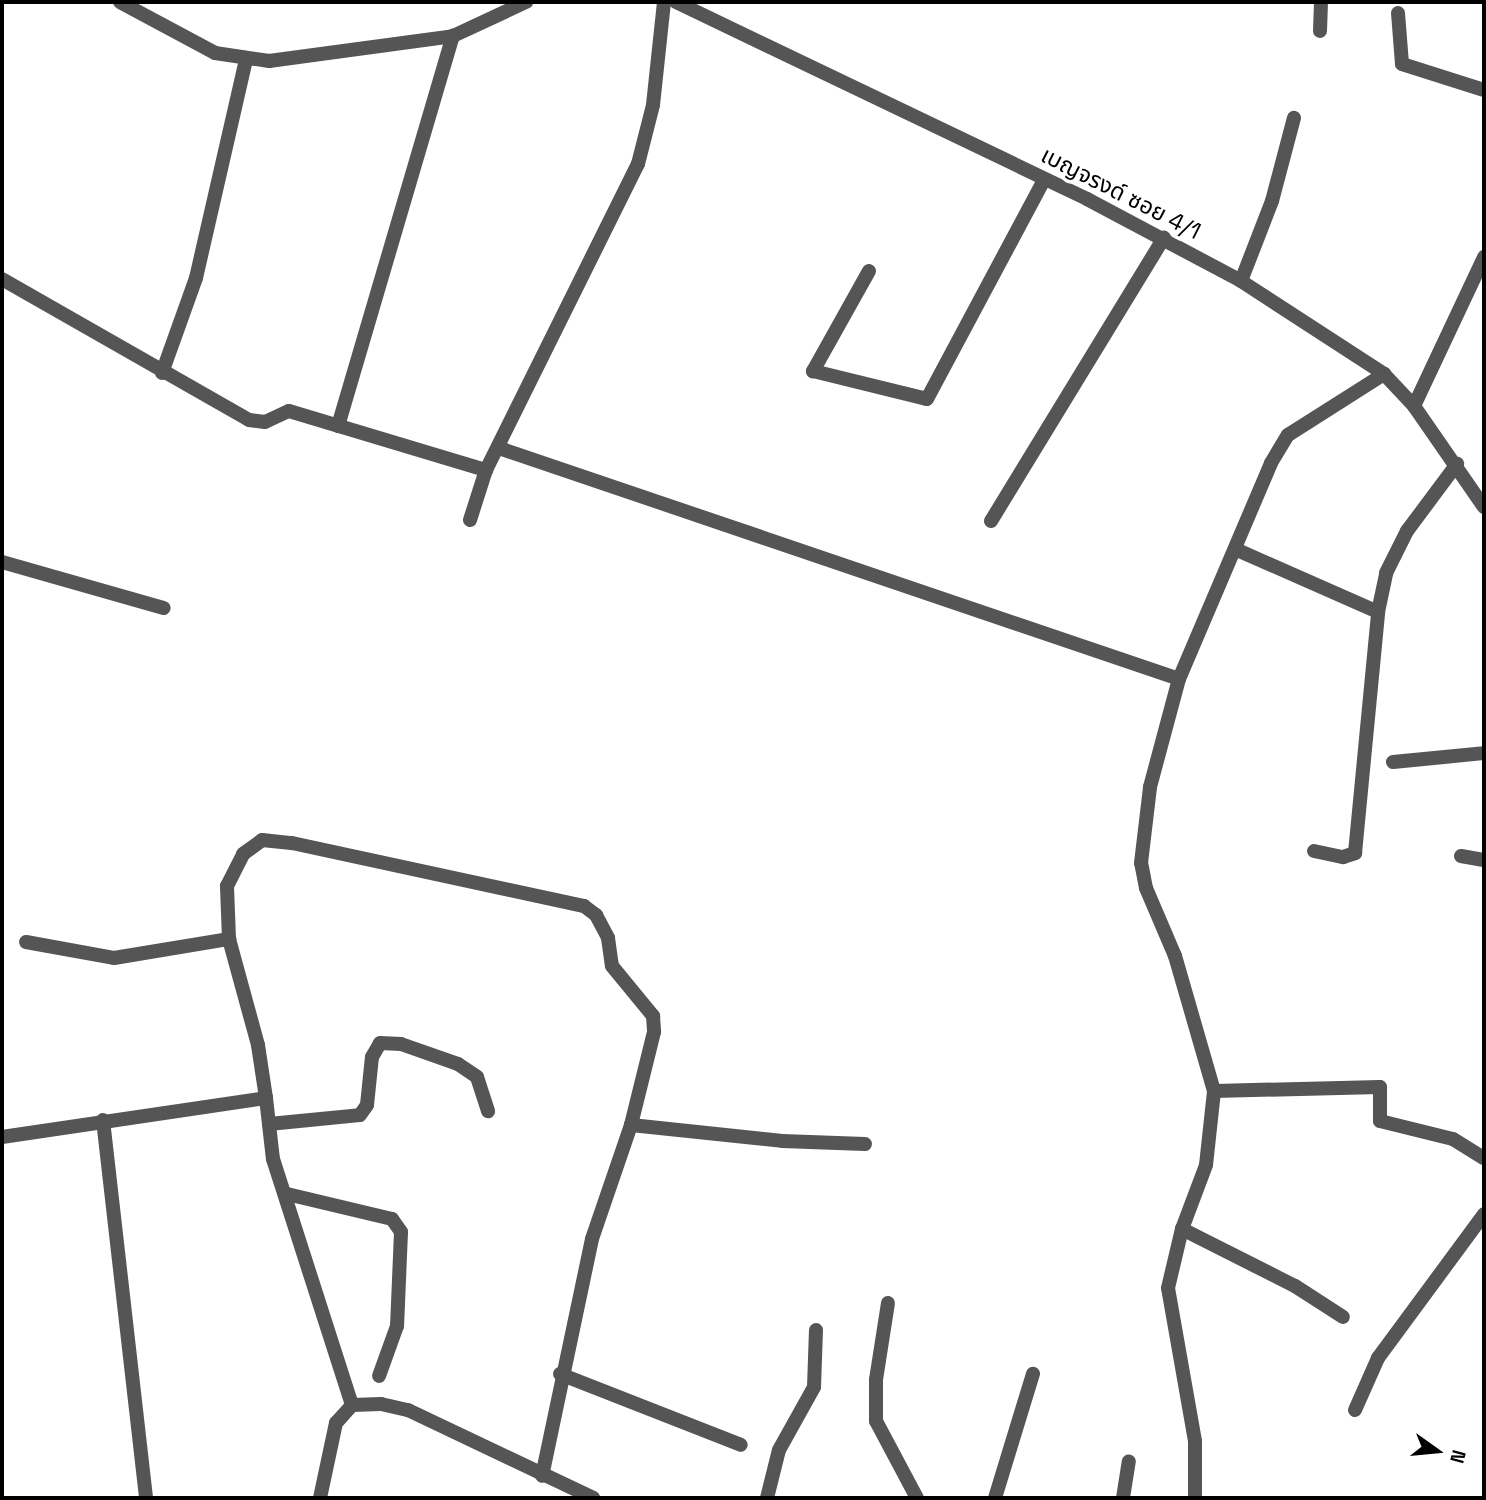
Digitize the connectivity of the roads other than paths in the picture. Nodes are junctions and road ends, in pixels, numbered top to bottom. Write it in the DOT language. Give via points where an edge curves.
graph roads {
  1 [pos="120,2"];
  2 [pos="526,2"];
  3 [pos="664,2"];
  4 [pos="676,2"];
  5 [pos="1321,2"];
  6 [pos="1398,13"];
  7 [pos="1320,31"];
  8 [pos="453,36"];
  9 [pos="246,59"];
  10 [pos="1484,90"];
  11 [pos="1294,118"];
  12 [pos="1044,180"];
  13 [pos="1164,238"];
  14 [pos="1484,257"];
  15 [pos="869,271"];
  16 [pos="2,279"];
  17 [pos="1241,281"];
  18 [pos="162,373"];
  19 [pos="1384,374"];
  20 [pos="1414,406"];
  21 [pos="338,426"];
  22 [pos="499,448"];
  23 [pos="1457,464"];
  24 [pos="486,470"];
  25 [pos="1482,500"];
  26 [pos="470,520"];
  27 [pos="990,521"];
  28 [pos="1236,549"];
  29 [pos="2,562"];
  30 [pos="164,608"];
  31 [pos="1378,612"];
  32 [pos="1178,679"];
  33 [pos="1484,753"];
  34 [pos="1393,762"];
  35 [pos="1314,851"];
  36 [pos="1461,856"];
  37 [pos="1484,860"];
  38 [pos="229,939"];
  39 [pos="26,942"];
  40 [pos="1214,1091"];
  41 [pos="266,1098"];
  42 [pos="488,1111"];
  43 [pos="103,1120"];
  44 [pos="269,1124"];
  45 [pos="631,1125"];
  46 [pos="2,1137"];
  47 [pos="865,1144"];
  48 [pos="1484,1158"];
  49 [pos="287,1194"];
  50 [pos="1484,1214"];
  51 [pos="1182,1229"];
  52 [pos="888,1303"];
  53 [pos="1343,1317"];
  54 [pos="816,1330"];
  55 [pos="560,1374"];
  56 [pos="1032,1374"];
  57 [pos="379,1376"];
  58 [pos="352,1405"];
  59 [pos="1355,1410"];
  60 [pos="741,1445"];
  61 [pos="1129,1461"];
  62 [pos="542,1476"];
  63 [pos="146,1498"];
  64 [pos="320,1498"];
  65 [pos="593,1498"];
  66 [pos="767,1498"];
  67 [pos="917,1498"];
  68 [pos="995,1498"];
  69 [pos="1124,1498"];
  70 [pos="1195,1498"];
  1 -- 9 [label="street" via="215,53"];
  2 -- 8 [label="street"];
  3 -- 22 [label="street" via="653,106 638,164"];
  4 -- 12 [label="street, เบญจรงด์ ซอย 4/1"];
  5 -- 7 [label="street"];
  6 -- 10 [label="street" via="1402,64"];
  8 -- 9 [label="street" via="282,60"];
  8 -- 21 [label="street"];
  9 -- 18 [label="street" via="196,278"];
  11 -- 17 [label="street" via="1272,201"];
  12 -- 13 [label="street, เบญจรงด์ ซอย 4/1"];
  12 -- 15 [label="street" via="927,399 813,371"];
  13 -- 17 [label="street, เบญจรงด์ ซอย 4/1"];
  13 -- 27 [label="street"];
  14 -- 20 [label="street"];
  16 -- 18 [label="street"];
  17 -- 19 [label="street, เบญจรงด์ ซอย 4/1"];
  18 -- 21 [label="street" via="249,420 265,422 289,411"];
  19 -- 20 [label="street, เบญจรงด์ ซอย 4/1"];
  19 -- 28 [label="street" via="1288,435 1271,463"];
  20 -- 23 [label="street, เบญจรงด์ ซอย 4/1"];
  21 -- 24 [label="street"];
  22 -- 24 [label="street"];
  22 -- 32 [label="street"];
  23 -- 25 [label="street, เบญจรงด์ ซอย 4/1"];
  23 -- 31 [label="street" via="1408,531 1385,573"];
  24 -- 26 [label="street"];
  28 -- 31 [label="street"];
  28 -- 32 [label="street"];
  29 -- 30 [label="street"];
  31 -- 35 [label="street" via="1355,853 1343,858"];
  32 -- 40 [label="street" via="1150,787 1141,863 1146,888 1175,956"];
  33 -- 34 [label="street"];
  36 -- 37 [label="street"];
  38 -- 39 [label="street" via="114,958"];
  38 -- 41 [label="street" via="258,1045"];
  38 -- 45 [label="street" via="227,886 243,854 262,840 584,906 596,915 608,938 612,966 653,1016 654,1032"];
  40 -- 48 [label="street" via="1380,1087 1380,1121 1453,1139"];
  40 -- 51 [label="street" via="1206,1165"];
  41 -- 43 [label="street"];
  41 -- 44 [label="street"];
  42 -- 44 [label="street" via="477,1077 458,1064 401,1044 380,1043 372,1057 367,1105 360,1115"];
  43 -- 46 [label="street"];
  43 -- 63 [label="street"];
  44 -- 49 [label="street" via="273,1159"];
  45 -- 47 [label="street" via="782,1141"];
  45 -- 55 [label="street" via="592,1239"];
  49 -- 57 [label="street" via="392,1219 401,1231 397,1326"];
  49 -- 58 [label="street"];
  50 -- 59 [label="street" via="1378,1357"];
  51 -- 53 [label="street" via="1295,1286"];
  51 -- 70 [label="street" via="1168,1288 1195,1441"];
  52 -- 67 [label="street" via="876,1380 876,1421"];
  54 -- 66 [label="street" via="814,1387 779,1450"];
  55 -- 60 [label="street"];
  55 -- 62 [label="street"];
  56 -- 68 [label="street"];
  58 -- 62 [label="street" via="381,1404 408,1410"];
  58 -- 64 [label="street" via="336,1423"];
  61 -- 69 [label="street"];
  62 -- 65 [label="street"];
}
